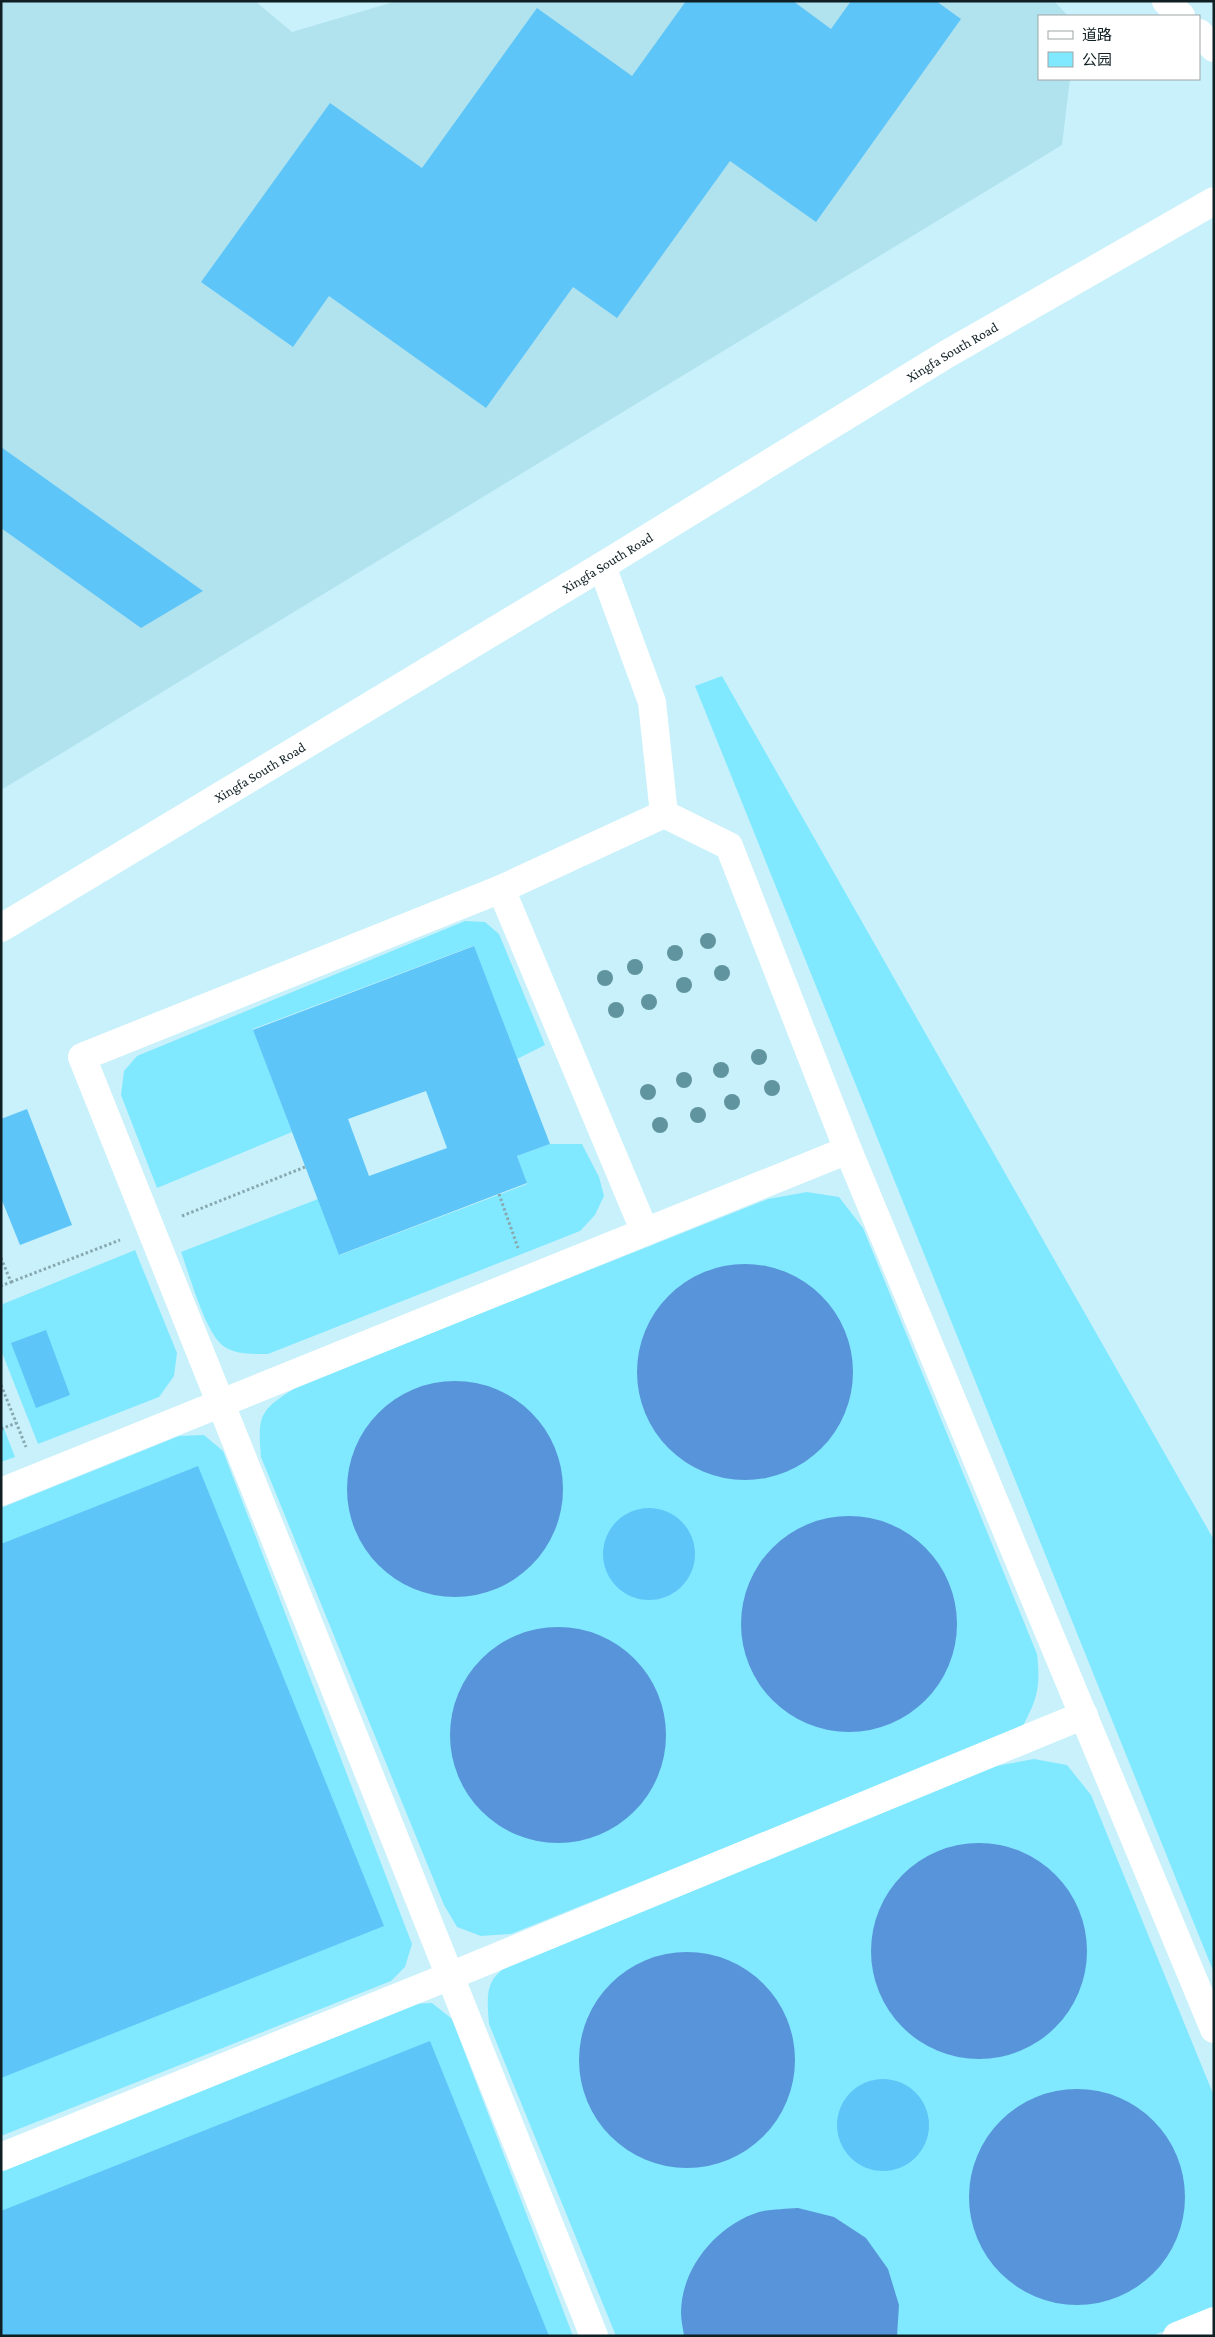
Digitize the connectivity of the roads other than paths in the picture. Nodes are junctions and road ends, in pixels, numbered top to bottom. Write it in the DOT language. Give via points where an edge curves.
graph roads {
  1 [pos="1166,1"];
  2 [pos="1180,15"];
  3 [pos="1200,34"];
  4 [pos="1214,48"];
  5 [pos="1214,201"];
  6 [pos="602,566"];
  7 [pos="664,814"];
  8 [pos="501,888"];
  9 [pos="1,928"];
  10 [pos="848,1150"];
  11 [pos="645,1232"];
  12 [pos="220,1402"];
  13 [pos="1,1492"];
  14 [pos="1084,1715"];
  15 [pos="450,1976"];
  16 [pos="1214,2029"];
  17 [pos="1,2158"];
  18 [pos="1214,2321"];
  19 [pos="594,2336"];
  20 [pos="1177,2336"];
  1 -- 2 [label="street"];
  3 -- 4 [label="street"];
  5 -- 6 [label="street, Xingfa South Road" via="947,354"];
  6 -- 7 [label="street" via="652,702"];
  6 -- 9 [label="street, Xingfa South Road"];
  7 -- 8 [label="street"];
  7 -- 10 [label="street" via="729,846"];
  8 -- 11 [label="street"];
  8 -- 12 [label="street" via="82,1057"];
  10 -- 11 [label="street"];
  10 -- 14 [label="street"];
  11 -- 12 [label="street"];
  12 -- 13 [label="street"];
  12 -- 15 [label="street"];
  14 -- 15 [label="street"];
  14 -- 16 [label="street"];
  15 -- 17 [label="street"];
  15 -- 19 [label="street"];
  18 -- 20 [label="street"];
}
